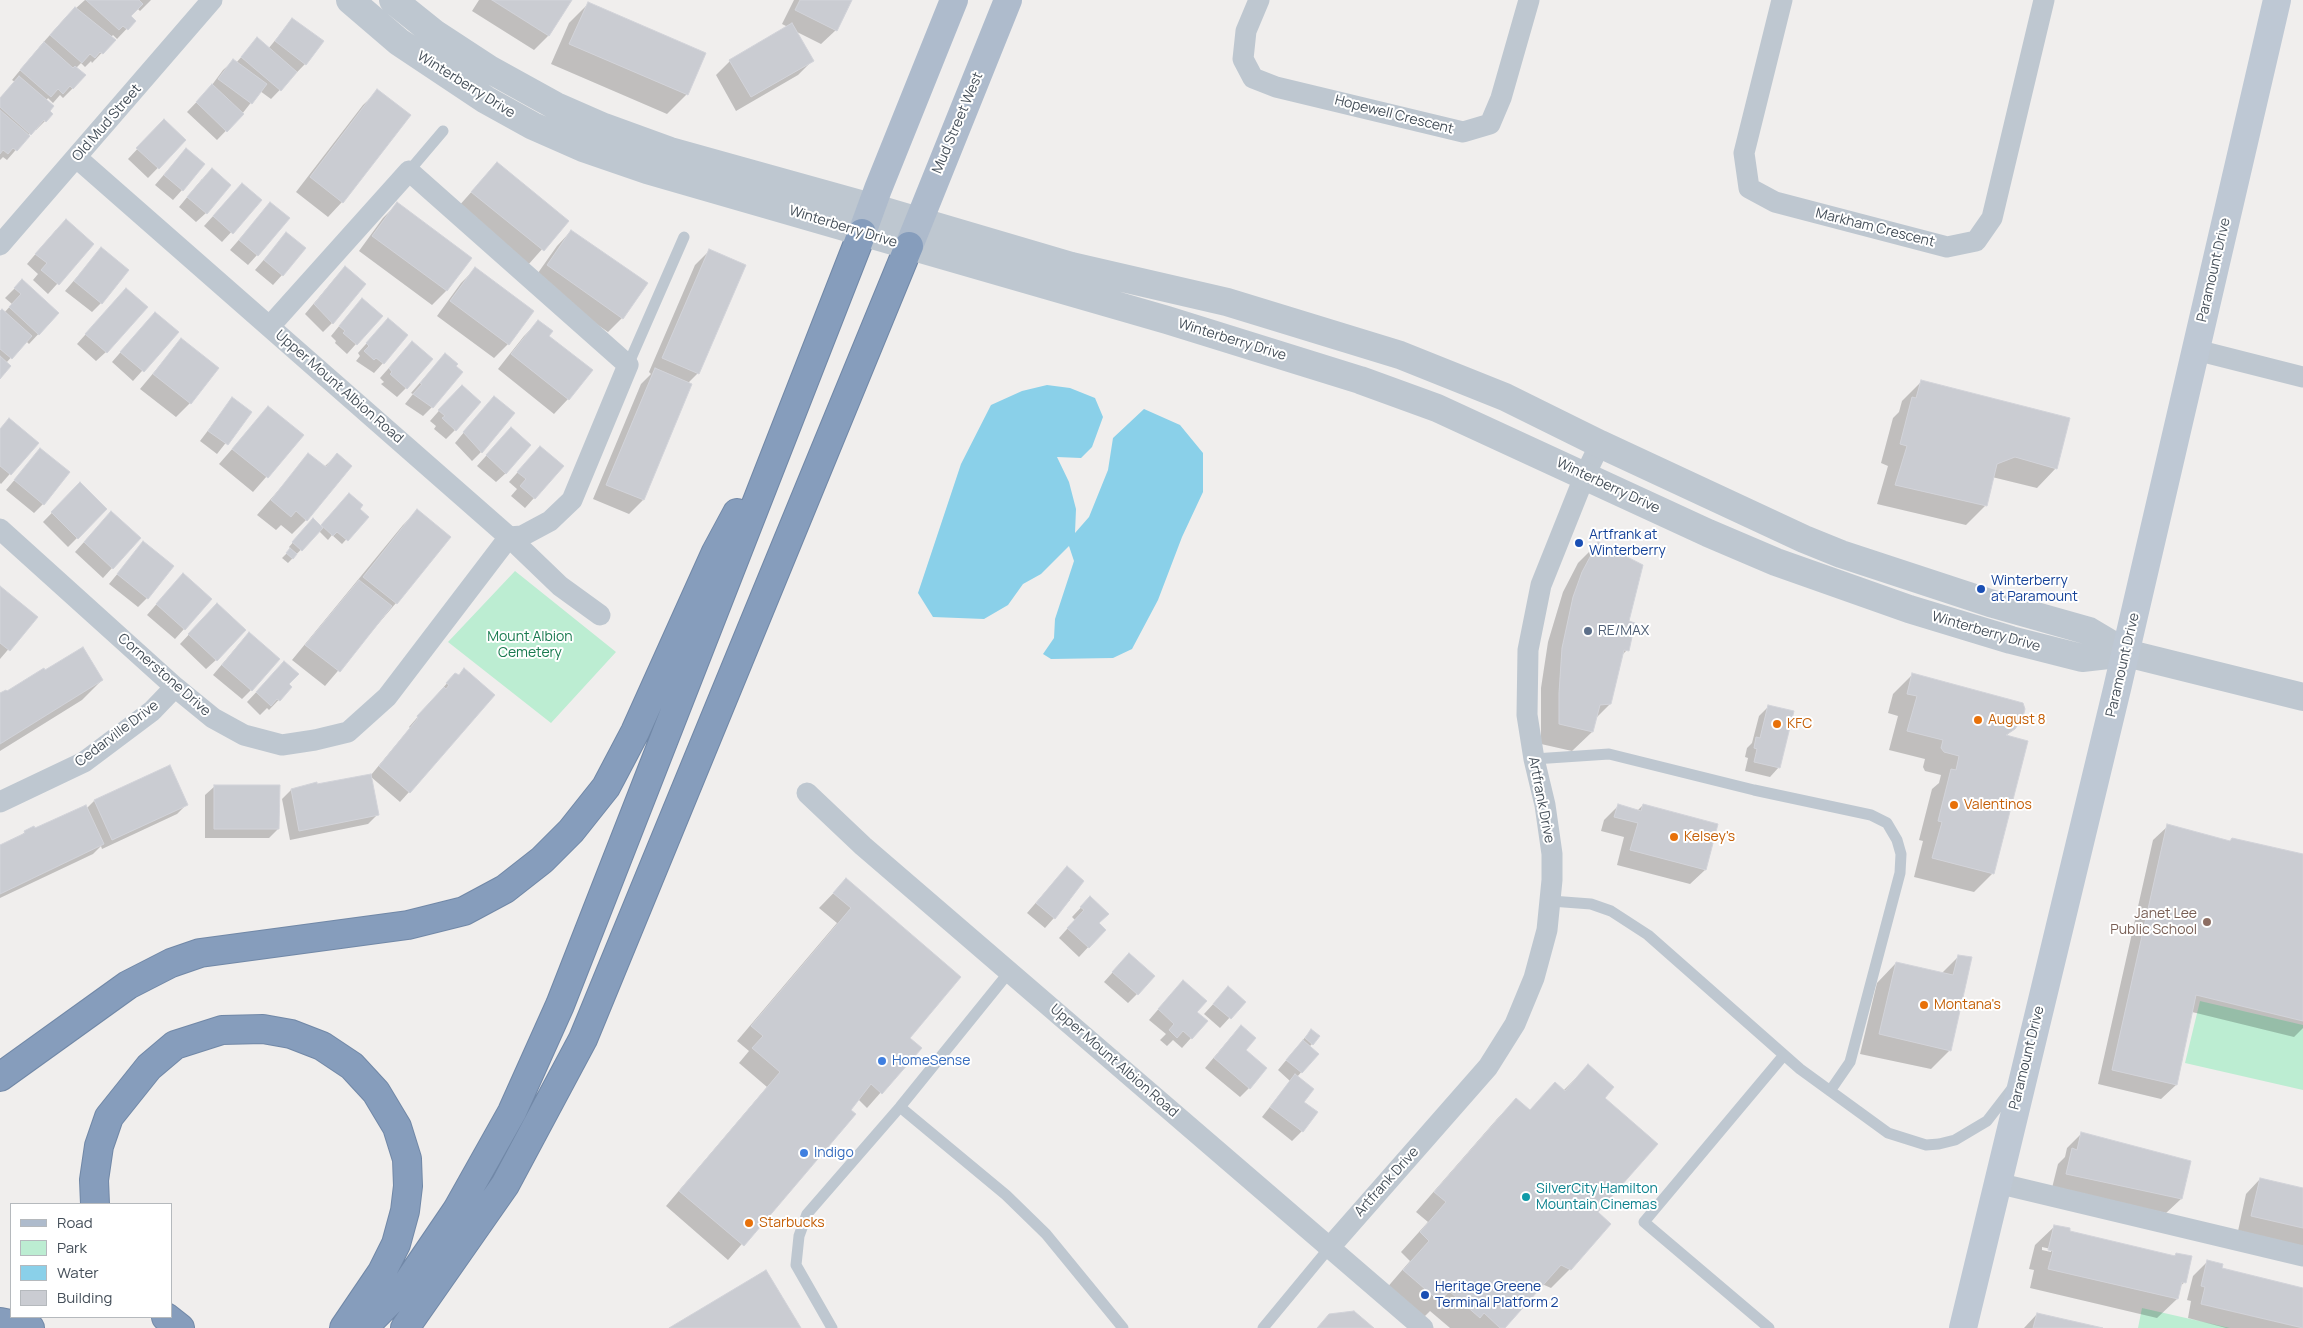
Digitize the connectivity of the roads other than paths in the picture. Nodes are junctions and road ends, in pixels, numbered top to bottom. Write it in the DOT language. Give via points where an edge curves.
graph roads {
  1 [pos="212,0"];
  2 [pos="350,0"];
  3 [pos="392,0"];
  4 [pos="954,0"];
  5 [pos="1008,0"];
  6 [pos="1259,0"];
  7 [pos="1529,0"];
  8 [pos="1782,0"];
  9 [pos="2044,0"];
  10 [pos="2277,0"];
  11 [pos="443,132"];
  12 [pos="78,158"];
  13 [pos="409,171"];
  14 [pos="871,206"];
  15 [pos="918,221"];
  16 [pos="862,233"];
  17 [pos="684,237"];
  18 [pos="0,246"];
  19 [pos="909,246"];
  20 [pos="270,326"];
  21 [pos="2196,350"];
  22 [pos="628,366"];
  23 [pos="2303,377"];
  24 [pos="804,382"];
  25 [pos="1600,444"];
  26 [pos="1585,475"];
  27 [pos="0,529"];
  28 [pos="509,537"];
  29 [pos="600,615"];
  30 [pos="2126,653"];
  31 [pos="175,687"];
  32 [pos="2303,696"];
  33 [pos="1534,759"];
  34 [pos="807,793"];
  35 [pos="0,802"];
  36 [pos="1551,900"];
  37 [pos="1010,971"];
  38 [pos="1784,1055"];
  39 [pos="2024,1073"];
  40 [pos="0,1077"];
  41 [pos="1830,1091"];
  42 [pos="900,1107"];
  43 [pos="1997,1183"];
  44 [pos="95,1203"];
  45 [pos="1330,1247"];
  46 [pos="2303,1256"];
  47 [pos="167,1318"];
  48 [pos="0,1322"];
  49 [pos="1766,1327"];
  50 [pos="30,1328"];
  51 [pos="180,1328"];
  52 [pos="344,1328"];
  53 [pos="364,1328"];
  54 [pos="405,1328"];
  55 [pos="832,1328"];
  56 [pos="1122,1328"];
  57 [pos="1263,1328"];
  58 [pos="1423,1328"];
  59 [pos="1963,1328"];
  1 -- 12 [label="street, Old Mud Street"];
  2 -- 16 [label="street, Winterberry Drive" via="399,42 486,100 533,126 583,148 647,170"];
  3 -- 14 [label="street, Winterberry Drive" via="434,33 489,69 556,106 604,127 670,150"];
  4 -- 14 [label="main road"];
  5 -- 15 [label="main road, Mud Street West"];
  6 -- 7 [label="street, Hopewell Crescent" via="1246,31 1243,59 1253,78 1463,132 1490,124 1501,98"];
  8 -- 9 [label="street, Markham Crescent" via="1744,153 1749,188 1775,202 1947,247 1976,241 1992,218"];
  10 -- 21 [label="main road, Paramount Drive"];
  11 -- 13 [label="lane"];
  12 -- 18 [label="street, Old Mud Street"];
  12 -- 20 [label="street, Upper Mount Albion Road"];
  13 -- 20 [label="street"];
  13 -- 22 [label="street"];
  14 -- 15 [label="street, Winterberry Drive"];
  14 -- 16 [label="main road"];
  15 -- 19 [label="main road, Mud Street West"];
  15 -- 25 [label="street, Winterberry Drive" via="1071,266 1227,302 1400,355 1505,397"];
  16 -- 19 [label="street, Winterberry Drive"];
  16 -- 24 [label="highway"];
  17 -- 22 [label="lane"];
  19 -- 26 [label="street, Winterberry Drive" via="1167,320 1360,380 1437,408"];
  19 -- 54 [label="highway" via="583,1039 505,1186"];
  20 -- 28 [label="street, Upper Mount Albion Road"];
  21 -- 23 [label="street"];
  21 -- 30 [label="main road, Paramount Drive"];
  22 -- 28 [label="street" via="572,500 550,522 522,536"];
  24 -- 40 [label="highway" via="716,552 635,732 606,787 571,832 542,860 505,889 464,911 408,926 207,951 171,963 128,985"];
  24 -- 53 [label="highway" via="560,1005 512,1112 457,1210 406,1285"];
  25 -- 26 [label="street, Artfrank Drive"];
  25 -- 30 [label="street, Winterberry Drive" via="1832,550 1990,604 2088,630"];
  26 -- 30 [label="street, Winterberry Drive" via="1767,558 1909,609 2082,658"];
  26 -- 33 [label="street, Artfrank Drive" via="1544,578 1531,628 1526,694"];
  27 -- 31 [label="street, Cornerstone Drive"];
  28 -- 29 [label="street, Upper Mount Albion Road" via="560,586"];
  28 -- 31 [label="street, Cornerstone Drive" via="387,697 348,732 282,745 244,735 213,718"];
  30 -- 32 [label="street, Winterberry Drive"];
  30 -- 39 [label="main road, Paramount Drive"];
  31 -- 35 [label="street, Cedarville Drive" via="152,711 84,762"];
  33 -- 36 [label="street, Artfrank Drive" via="1549,829"];
  33 -- 41 [label="lane" via="1610,754 1871,815 1887,823 1901,854 1900,873 1850,1062"];
  34 -- 37 [label="street, Upper Mount Albion Road"];
  36 -- 38 [label="lane" via="1591,904 1611,911 1648,935"];
  36 -- 45 [label="street, Artfrank Drive" via="1534,978 1502,1046 1473,1086"];
  37 -- 42 [label="lane"];
  37 -- 45 [label="street, Upper Mount Albion Road"];
  38 -- 41 [label="lane"];
  38 -- 49 [label="lane" via="1644,1222"];
  39 -- 41 [label="lane" via="1987,1121 1955,1140 1939,1144 1917,1143 1888,1133"];
  39 -- 43 [label="main road, Paramount Drive"];
  42 -- 55 [label="lane" via="807,1214 799,1236 796,1265"];
  42 -- 56 [label="lane" via="1000,1190 1046,1234"];
  43 -- 46 [label="street"];
  43 -- 59 [label="main road, Paramount Drive"];
  44 -- 52 [label="highway" via="94,1180 99,1146 109,1117 149,1067 175,1045 222,1030 264,1029 291,1034 322,1046 352,1066 376,1092 398,1127 407,1159 405,1211 396,1244 382,1272"];
  45 -- 57 [label="lane"];
  45 -- 58 [label="street, Upper Mount Albion Road"];
  47 -- 51 [label="highway"];
  48 -- 50 [label="highway"];
}
